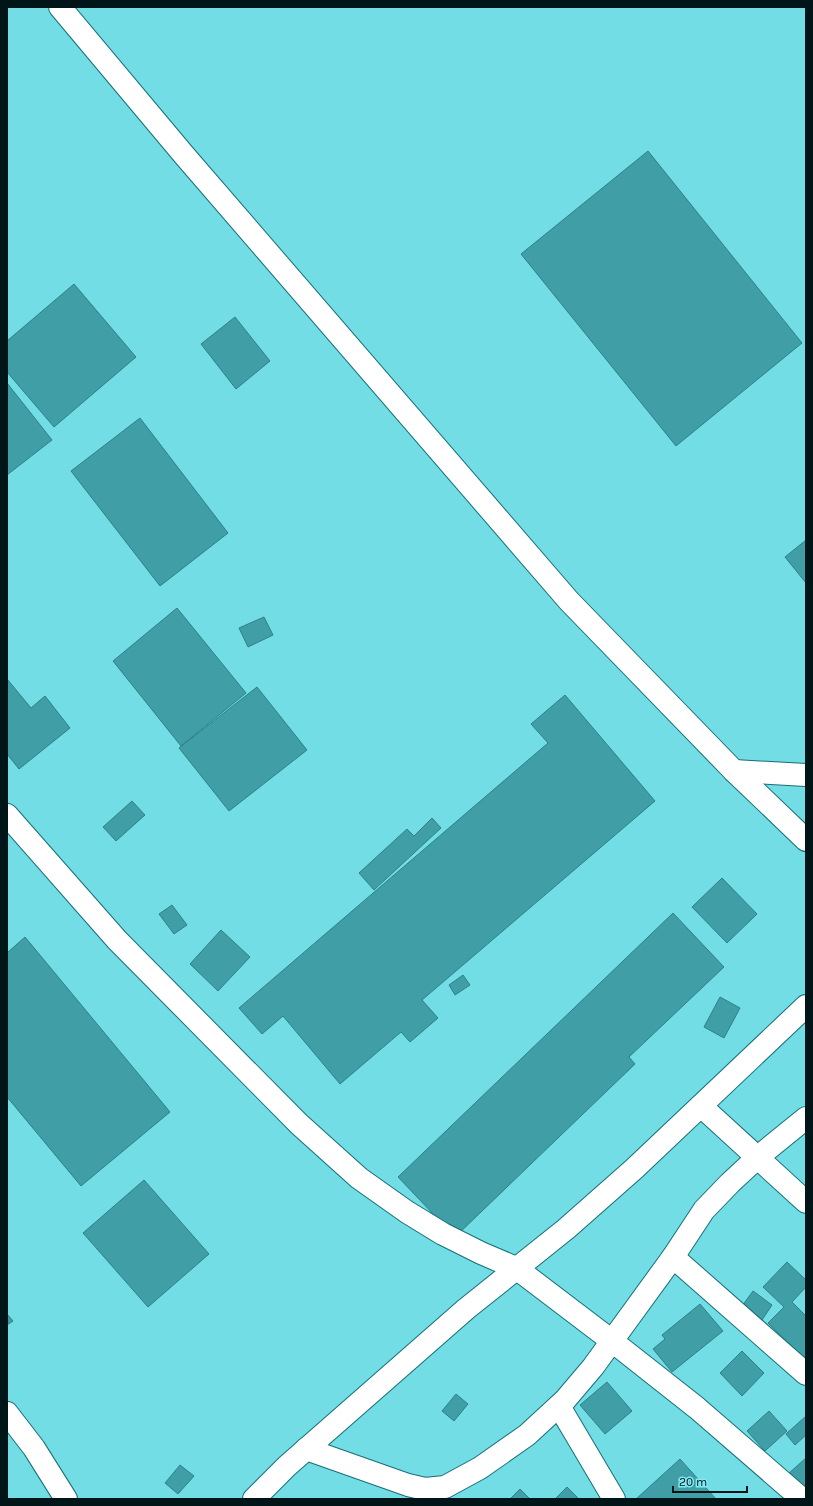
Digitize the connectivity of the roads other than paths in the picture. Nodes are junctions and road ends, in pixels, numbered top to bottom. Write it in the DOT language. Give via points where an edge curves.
graph roads {
  1 [pos="60,7"];
  2 [pos="734,772"];
  3 [pos="806,775"];
  4 [pos="7,815"];
  5 [pos="806,840"];
  6 [pos="806,1006"];
  7 [pos="701,1106"];
  8 [pos="806,1118"];
  9 [pos="758,1157"];
  10 [pos="806,1202"];
  11 [pos="673,1257"];
  12 [pos="516,1268"];
  13 [pos="612,1341"];
  14 [pos="806,1374"];
  15 [pos="559,1406"];
  16 [pos="7,1413"];
  17 [pos="306,1449"];
  18 [pos="66,1499"];
  19 [pos="254,1499"];
  20 [pos="614,1499"];
  21 [pos="802,1499"];
  1 -- 2 [label="street" via="184,155 569,601"];
  2 -- 3 [label="street"];
  2 -- 5 [label="street"];
  4 -- 12 [label="street" via="117,940 298,1124 359,1178 407,1212 443,1234"];
  6 -- 7 [label="street"];
  7 -- 9 [label="street"];
  7 -- 12 [label="street" via="566,1229"];
  8 -- 9 [label="street"];
  9 -- 10 [label="street"];
  9 -- 11 [label="street" via="704,1210"];
  11 -- 13 [label="street"];
  11 -- 14 [label="street"];
  12 -- 13 [label="street"];
  12 -- 17 [label="street"];
  13 -- 15 [label="street"];
  13 -- 21 [label="street" via="697,1408"];
  15 -- 17 [label="street" via="527,1436 480,1468 444,1487 425,1489"];
  15 -- 20 [label="street"];
  16 -- 18 [label="street" via="34,1448"];
  17 -- 19 [label="street"];
}
